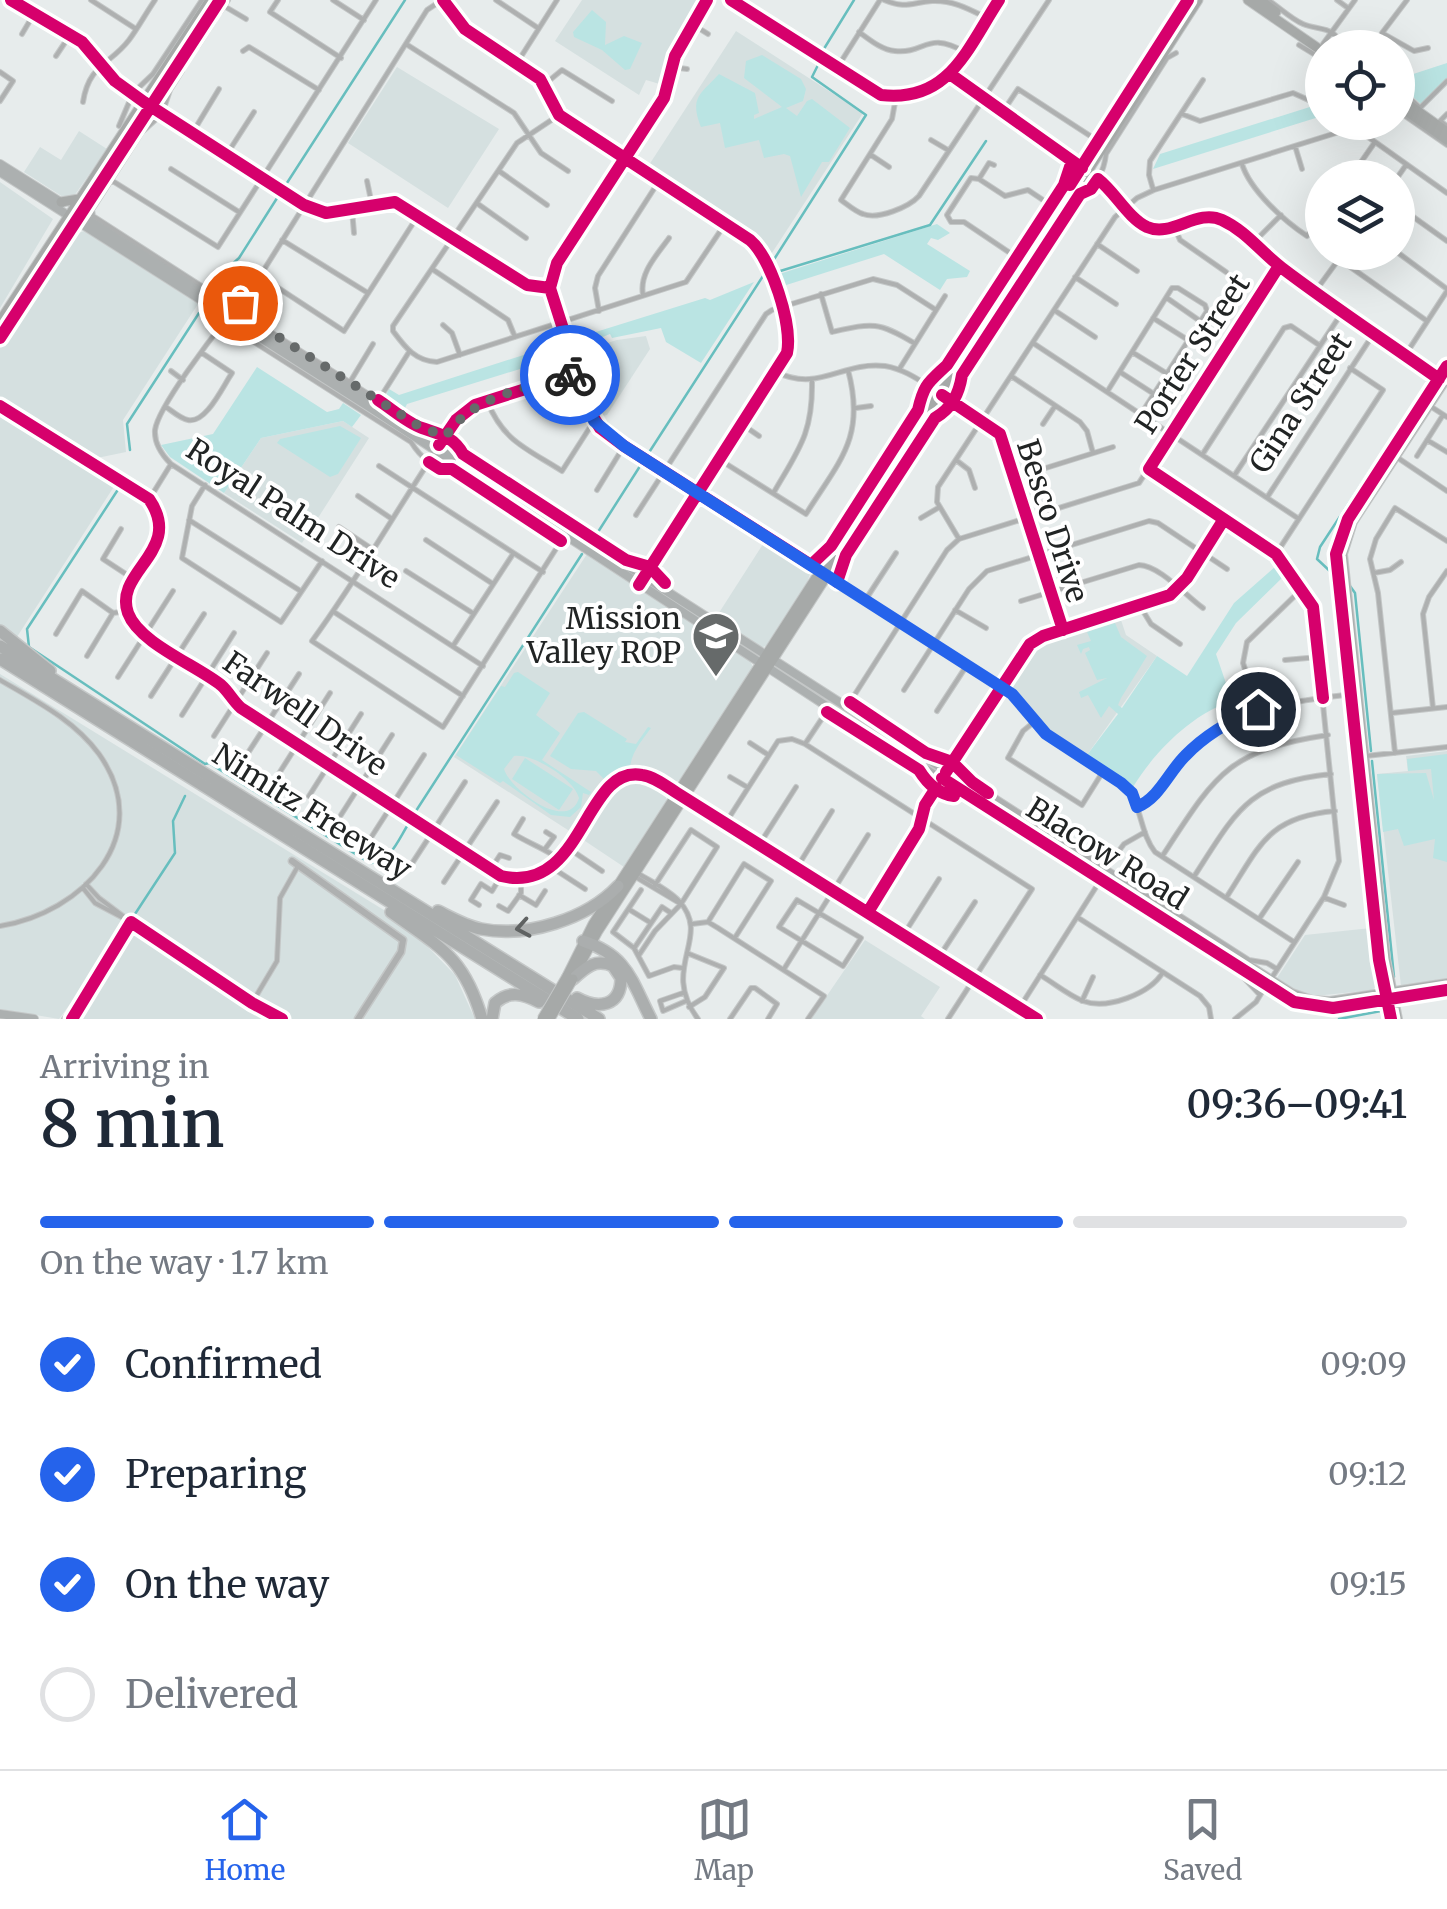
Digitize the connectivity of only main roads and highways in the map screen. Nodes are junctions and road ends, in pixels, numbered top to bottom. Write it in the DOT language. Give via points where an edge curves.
graph roads {
  1 [pos="210,0"];
  2 [pos="1188,0"];
  3 [pos="1198,0"];
  4 [pos="1248,0"];
  5 [pos="1260,0"];
  6 [pos="224,2"];
  7 [pos="1305,36"];
  8 [pos="1305,38"];
  9 [pos="147,104"];
  10 [pos="1415,108"];
  11 [pos="1415,120"];
  12 [pos="1447,129"];
  13 [pos="1447,143"];
  14 [pos="0,164"];
  15 [pos="1084,170"];
  16 [pos="0,172"];
  17 [pos="81,198"];
  18 [pos="61,202"];
  19 [pos="48,203"];
  20 [pos="79,217"];
  21 [pos="64,232"];
  22 [pos="13,310"];
  23 [pos="0,322"];
  24 [pos="0,334"];
  25 [pos="1447,366"];
  26 [pos="1444,381"];
  27 [pos="1393,455"];
  28 [pos="822,572"];
  29 [pos="641,581"];
  30 [pos="689,617"];
  31 [pos="717,625"];
  32 [pos="0,631"];
  33 [pos="0,646"];
  34 [pos="0,659"];
  35 [pos="768,663"];
  36 [pos="0,669"];
  37 [pos="65,689"];
  38 [pos="113,732"];
  39 [pos="681,795"];
  40 [pos="618,886"];
  41 [pos="366,888"];
  42 [pos="402,896"];
  43 [pos="587,942"];
  44 [pos="514,967"];
  45 [pos="570,977"];
  46 [pos="1447,987"];
  47 [pos="1389,996"];
  48 [pos="0,1014"];
  49 [pos="34,1019"];
  50 [pos="482,1019"];
  51 [pos="492,1019"];
  52 [pos="542,1019"];
  53 [pos="550,1019"];
  54 [pos="569,1019"];
  55 [pos="578,1019"];
  56 [pos="598,1019"];
  57 [pos="650,1019"];
  58 [pos="1394,1019"];
  1 -- 9 [label="main road"];
  2 -- 15 [label="main road"];
  3 -- 15 [label="main road"];
  4 -- 8 [label="main road"];
  5 -- 7 [label="main road"];
  6 -- 9 [label="main road"];
  9 -- 17 [label="main road"];
  9 -- 20 [label="main road"];
  10 -- 12 [label="main road"];
  11 -- 13 [label="main road"];
  14 -- 18 [label="main road, Blacow Road"];
  15 -- 28 [label="main road"];
  16 -- 19 [label="main road, Blacow Road"];
  17 -- 18 [label="main road"];
  17 -- 20 [label="main road"];
  18 -- 20 [label="main road, Blacow Road"];
  19 -- 20 [label="main road, Blacow Road"];
  19 -- 21 [label="main road"];
  20 -- 21 [label="main road"];
  20 -- 21 [label="main road"];
  20 -- 29 [label="main road, Blacow Road"];
  21 -- 22 [label="main road"];
  21 -- 22 [label="main road"];
  22 -- 23 [label="main road"];
  22 -- 24 [label="main road"];
  25 -- 26 [label="main road"];
  26 -- 27 [label="main road"];
  26 -- 27 [label="main road"];
  27 -- 47 [label="main road" via="1348,520 1336,573"];
  28 -- 35 [label="main road"];
  28 -- 35 [label="main road"];
  29 -- 30 [label="main road, Blacow Road"];
  29 -- 31 [label="main road, Blacow Road"];
  30 -- 31 [label="main road"];
  30 -- 35 [label="main road, Blacow Road"];
  31 -- 35 [label="main road, Blacow Road"];
  32 -- 37 [label="highway"];
  33 -- 37 [label="highway, Nimitz Freeway"];
  34 -- 38 [label="highway, Nimitz Freeway"];
  35 -- 39 [label="main road"];
  35 -- 47 [label="main road, Blacow Road" via="1268,982 1319,1001"];
  36 -- 38 [label="highway"];
  37 -- 42 [label="highway, Nimitz Freeway"];
  38 -- 41 [label="highway, Nimitz Freeway"];
  39 -- 40 [label="main road"];
  39 -- 43 [label="main road"];
  40 -- 42 [label="highway, one-way" via="581,916 505,931 474,927"];
  40 -- 43 [label="main road"];
  41 -- 50 [label="highway" via="454,960"];
  41 -- 55 [label="highway, Nimitz Freeway"];
  42 -- 44 [label="highway, Nimitz Freeway"];
  43 -- 45 [label="main road"];
  43 -- 57 [label="highway" via="624,965"];
  44 -- 45 [label="highway" via="594,1006 615,1000 622,986 607,963"];
  44 -- 56 [label="highway, Nimitz Freeway"];
  45 -- 52 [label="main road, bridge"];
  45 -- 53 [label="main road, bridge"];
  46 -- 47 [label="main road, Blacow Road"];
  47 -- 58 [label="main road"];
  48 -- 49 [label="main road"];
  51 -- 54 [label="highway" via="495,1002 516,994"];
}
